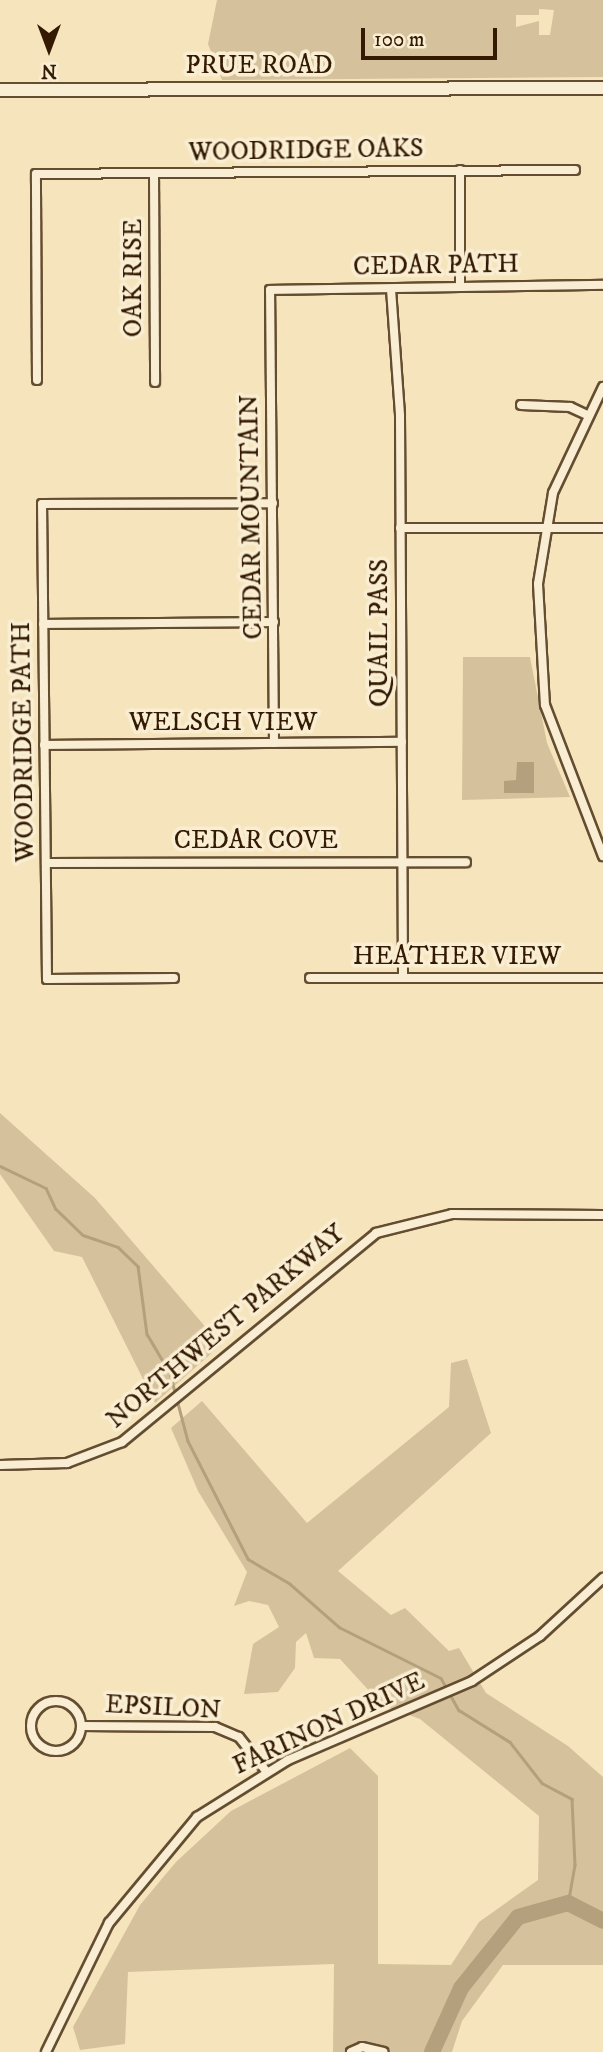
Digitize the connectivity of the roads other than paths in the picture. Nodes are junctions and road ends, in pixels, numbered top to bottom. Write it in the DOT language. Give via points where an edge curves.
graph roads {
  1 [pos="603,88"];
  2 [pos="0,90"];
  3 [pos="460,170"];
  4 [pos="575,170"];
  5 [pos="154,173"];
  6 [pos="603,285"];
  7 [pos="460,286"];
  8 [pos="391,289"];
  9 [pos="270,290"];
  10 [pos="37,380"];
  11 [pos="155,382"];
  12 [pos="603,387"];
  13 [pos="521,405"];
  14 [pos="589,416"];
  15 [pos="273,503"];
  16 [pos="400,528"];
  17 [pos="544,528"];
  18 [pos="603,528"];
  19 [pos="274,622"];
  20 [pos="43,624"];
  21 [pos="402,742"];
  22 [pos="274,743"];
  23 [pos="44,745"];
  24 [pos="603,856"];
  25 [pos="403,862"];
  26 [pos="466,862"];
  27 [pos="46,863"];
  28 [pos="174,978"];
  29 [pos="310,978"];
  30 [pos="403,978"];
  31 [pos="603,978"];
  32 [pos="603,1214"];
  33 [pos="0,1465"];
  34 [pos="603,1578"];
  35 [pos="81,1727"];
  36 [pos="265,1771"];
  37 [pos="46,2052"];
  38 [pos="351,2052"];
  39 [pos="383,2052"];
  1 -- 2 [label="main road, PRUE ROAD"];
  3 -- 4 [label="street, WOODRIDGE OAKS"];
  3 -- 5 [label="street, WOODRIDGE OAKS"];
  3 -- 7 [label="street"];
  5 -- 10 [label="street, WOODRIDGE OAKS" via="36,174"];
  5 -- 11 [label="street, OAK RISE"];
  6 -- 7 [label="street, CEDAR PATH"];
  7 -- 8 [label="street, CEDAR PATH"];
  8 -- 9 [label="street, CEDAR PATH"];
  8 -- 16 [label="street, QUAIL PASS"];
  9 -- 15 [label="street, CEDAR MOUNTAIN"];
  12 -- 14 [label="street"];
  13 -- 14 [label="street" via="570,407"];
  14 -- 17 [label="street"];
  15 -- 19 [label="street, CEDAR MOUNTAIN"];
  15 -- 20 [label="street, WOODRIDGE PATH" via="42,504"];
  16 -- 17 [label="street"];
  16 -- 21 [label="street, QUAIL PASS"];
  17 -- 18 [label="street"];
  17 -- 24 [label="street" via="538,610 545,705"];
  19 -- 20 [label="street"];
  19 -- 22 [label="street, CEDAR MOUNTAIN"];
  20 -- 23 [label="street, WOODRIDGE PATH"];
  21 -- 22 [label="street, WELSCH VIEW"];
  21 -- 25 [label="street, QUAIL PASS"];
  22 -- 23 [label="street, WELSCH VIEW"];
  23 -- 27 [label="street, WOODRIDGE PATH"];
  25 -- 26 [label="street, CEDAR COVE"];
  25 -- 27 [label="street, CEDAR COVE"];
  25 -- 30 [label="street, QUAIL PASS"];
  27 -- 28 [label="street, WOODRIDGE PATH" via="47,979"];
  29 -- 30 [label="street, HEATHER VIEW"];
  30 -- 31 [label="street, HEATHER VIEW"];
  32 -- 33 [label="street, NORTHWEST PARKWAY" via="452,1214 376,1233 122,1442 86,1458"];
  34 -- 36 [label="street, FARINON DRIVE" via="540,1636 472,1681"];
  35 -- 35 [label="street, EPSILON" via="74,1709 57,1701 39,1708 31,1726 38,1744 56,1751 74,1744"];
  35 -- 36 [label="street, EPSILON" via="215,1727 239,1737"];
  36 -- 37 [label="street, FARINON DRIVE" via="197,1818 136,1886 108,1925"];
  38 -- 39 [label="street" via="373,2047"];
}
